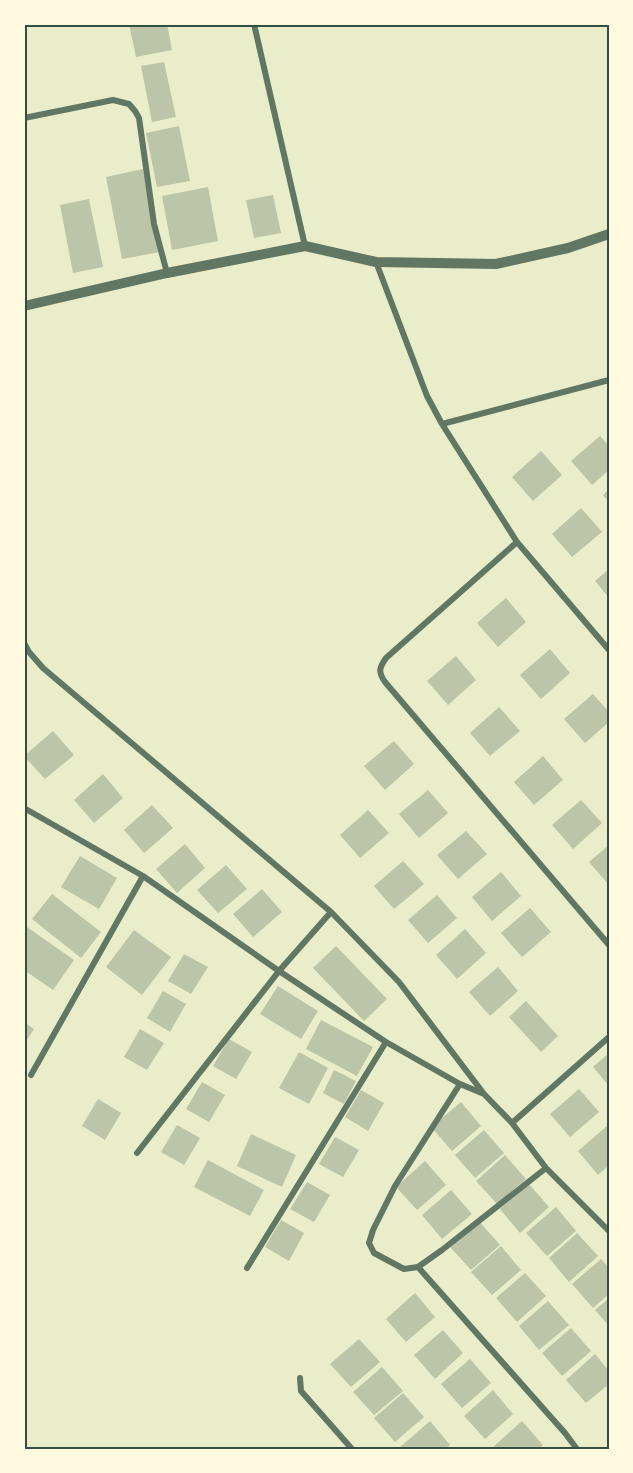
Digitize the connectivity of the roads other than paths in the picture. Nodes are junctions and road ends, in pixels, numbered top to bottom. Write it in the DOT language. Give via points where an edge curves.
graph roads {
  1 [pos="254,24"];
  2 [pos="24,118"];
  3 [pos="609,234"];
  4 [pos="305,246"];
  5 [pos="376,262"];
  6 [pos="166,273"];
  7 [pos="24,306"];
  8 [pos="609,380"];
  9 [pos="442,424"];
  10 [pos="517,542"];
  11 [pos="24,643"];
  12 [pos="609,650"];
  13 [pos="24,808"];
  14 [pos="143,876"];
  15 [pos="332,912"];
  16 [pos="609,945"];
  17 [pos="279,971"];
  18 [pos="609,1037"];
  19 [pos="387,1042"];
  20 [pos="31,1075"];
  21 [pos="460,1084"];
  22 [pos="484,1094"];
  23 [pos="512,1123"];
  24 [pos="136,1153"];
  25 [pos="546,1168"];
  26 [pos="609,1231"];
  27 [pos="418,1267"];
  28 [pos="247,1268"];
  29 [pos="300,1378"];
  30 [pos="352,1449"];
  31 [pos="577,1449"];
  1 -- 4 [label="street"];
  2 -- 6 [label="street" via="113,100 129,104 139,118 154,224"];
  3 -- 5 [label="street" via="568,248 496,264"];
  4 -- 5 [label="street"];
  4 -- 6 [label="street"];
  5 -- 9 [label="street" via="427,396"];
  6 -- 7 [label="street"];
  8 -- 9 [label="street"];
  9 -- 10 [label="street"];
  10 -- 12 [label="street"];
  10 -- 16 [label="street" via="386,658 379,674"];
  11 -- 15 [label="street" via="43,668"];
  13 -- 14 [label="street"];
  14 -- 17 [label="street"];
  14 -- 20 [label="street"];
  15 -- 17 [label="street"];
  15 -- 22 [label="street" via="399,982"];
  17 -- 19 [label="street"];
  17 -- 24 [label="street"];
  18 -- 23 [label="street"];
  19 -- 21 [label="street"];
  19 -- 28 [label="street"];
  21 -- 22 [label="street"];
  21 -- 27 [label="street" via="395,1186 369,1243 374,1253 404,1269"];
  22 -- 23 [label="street"];
  23 -- 25 [label="street"];
  25 -- 26 [label="street"];
  25 -- 27 [label="street"];
  27 -- 31 [label="street"];
  29 -- 30 [label="street" via="301,1391"];
}
